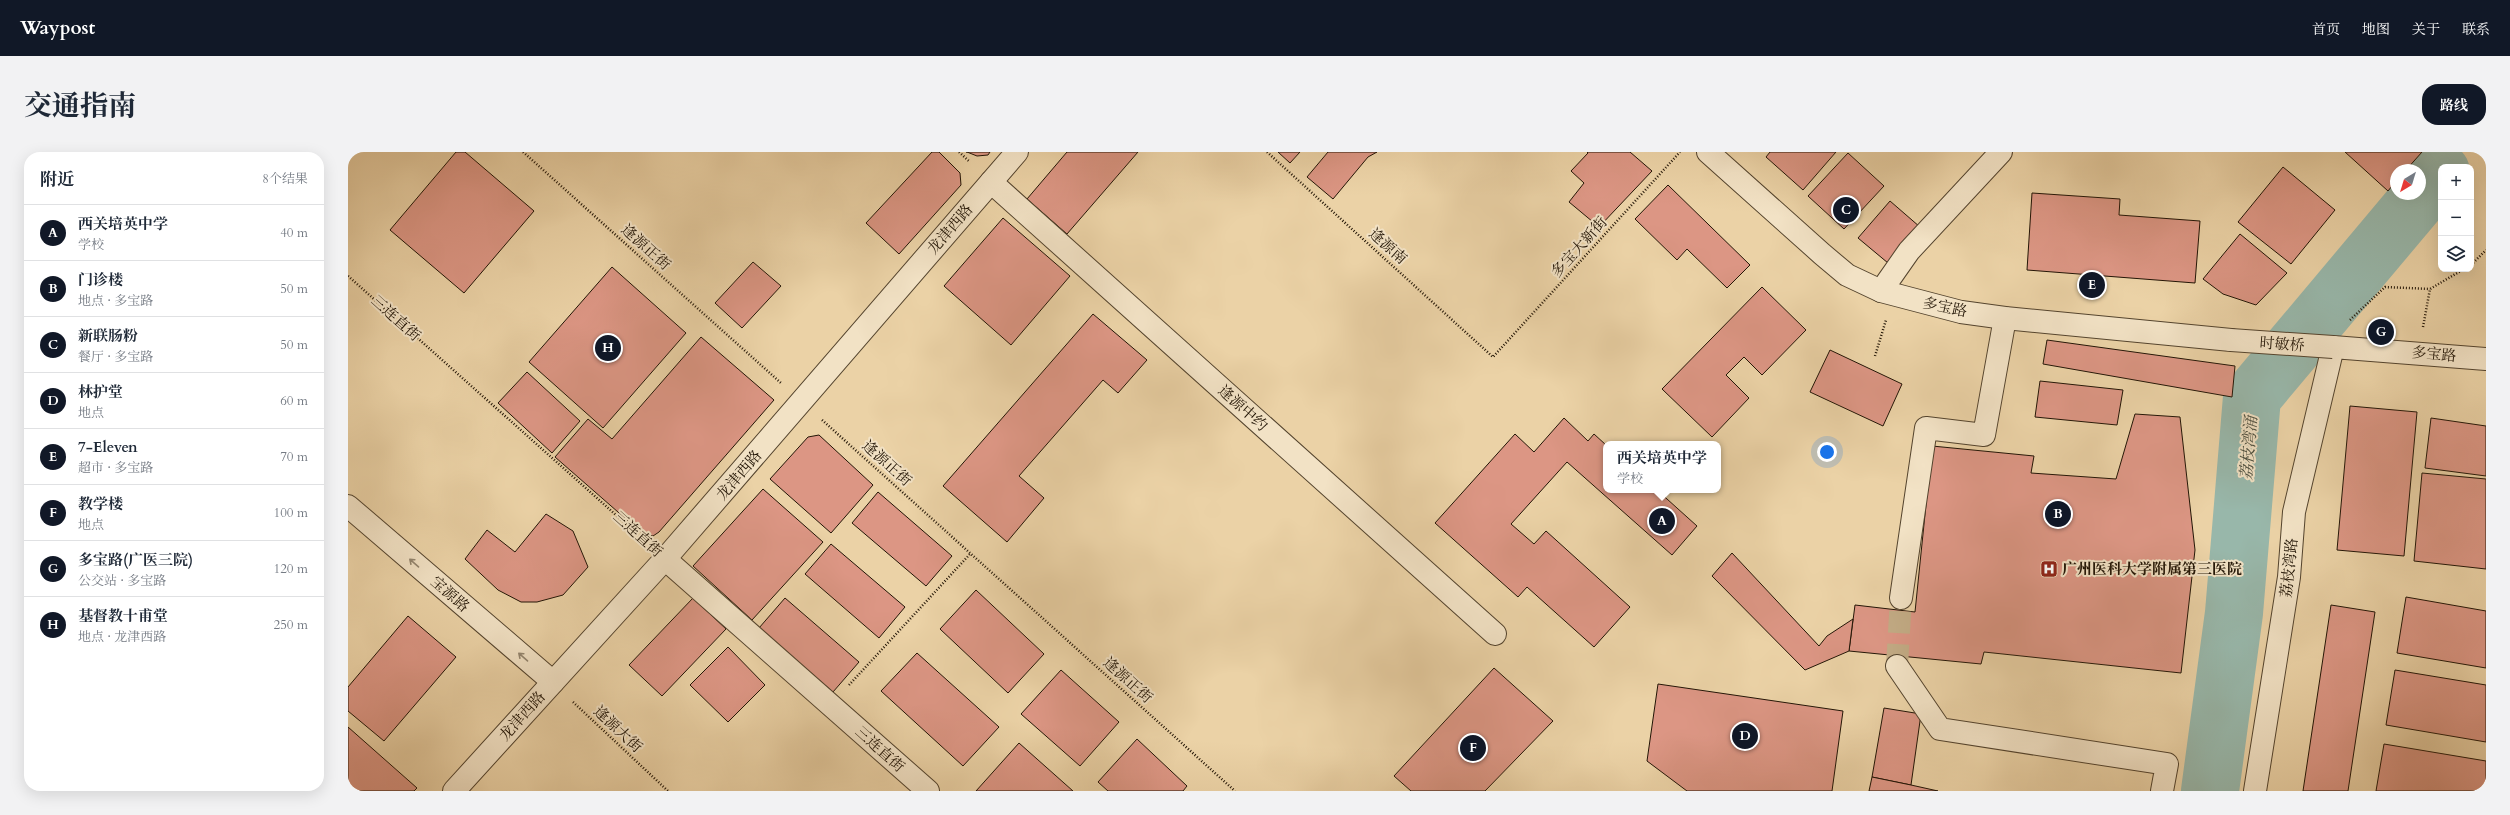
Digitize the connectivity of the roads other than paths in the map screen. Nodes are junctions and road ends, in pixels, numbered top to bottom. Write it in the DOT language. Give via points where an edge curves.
graph roads {
  1 [pos="1017,152"];
  2 [pos="1708,152"];
  3 [pos="2001,152"];
  4 [pos="991,182"];
  5 [pos="1881,291"];
  6 [pos="2005,318"];
  7 [pos="2231,340"];
  8 [pos="2333,347"];
  9 [pos="2486,359"];
  10 [pos="348,506"];
  11 [pos="666,559"];
  12 [pos="1901,598"];
  13 [pos="1495,634"];
  14 [pos="1897,666"];
  15 [pos="553,682"];
  16 [pos="454,791"];
  17 [pos="928,791"];
  18 [pos="2162,791"];
  19 [pos="2255,791"];
  1 -- 4 [label="street, 龙津西路"];
  2 -- 5 [label="street, 多宝路" via="1848,275"];
  3 -- 5 [label="street" via="1909,251"];
  4 -- 11 [label="street, 龙津西路"];
  4 -- 13 [label="street, 逢源中约"];
  5 -- 6 [label="street, 多宝路" via="1962,312"];
  6 -- 7 [label="street, 多宝路"];
  6 -- 12 [label="street" via="1984,436 1926,428"];
  7 -- 8 [label="street, 时敏桥, bridge"];
  8 -- 9 [label="street, 多宝路"];
  8 -- 19 [label="street, 荔枝湾路" via="2294,512 2289,577"];
  15 -- 10 [label="street, 宝源路, one-way"];
  11 -- 15 [label="street, 龙津西路"];
  11 -- 17 [label="street, 三连直街"];
  14 -- 18 [label="street" via="1940,729 2167,764"];
  15 -- 16 [label="street, 龙津西路"];
}
